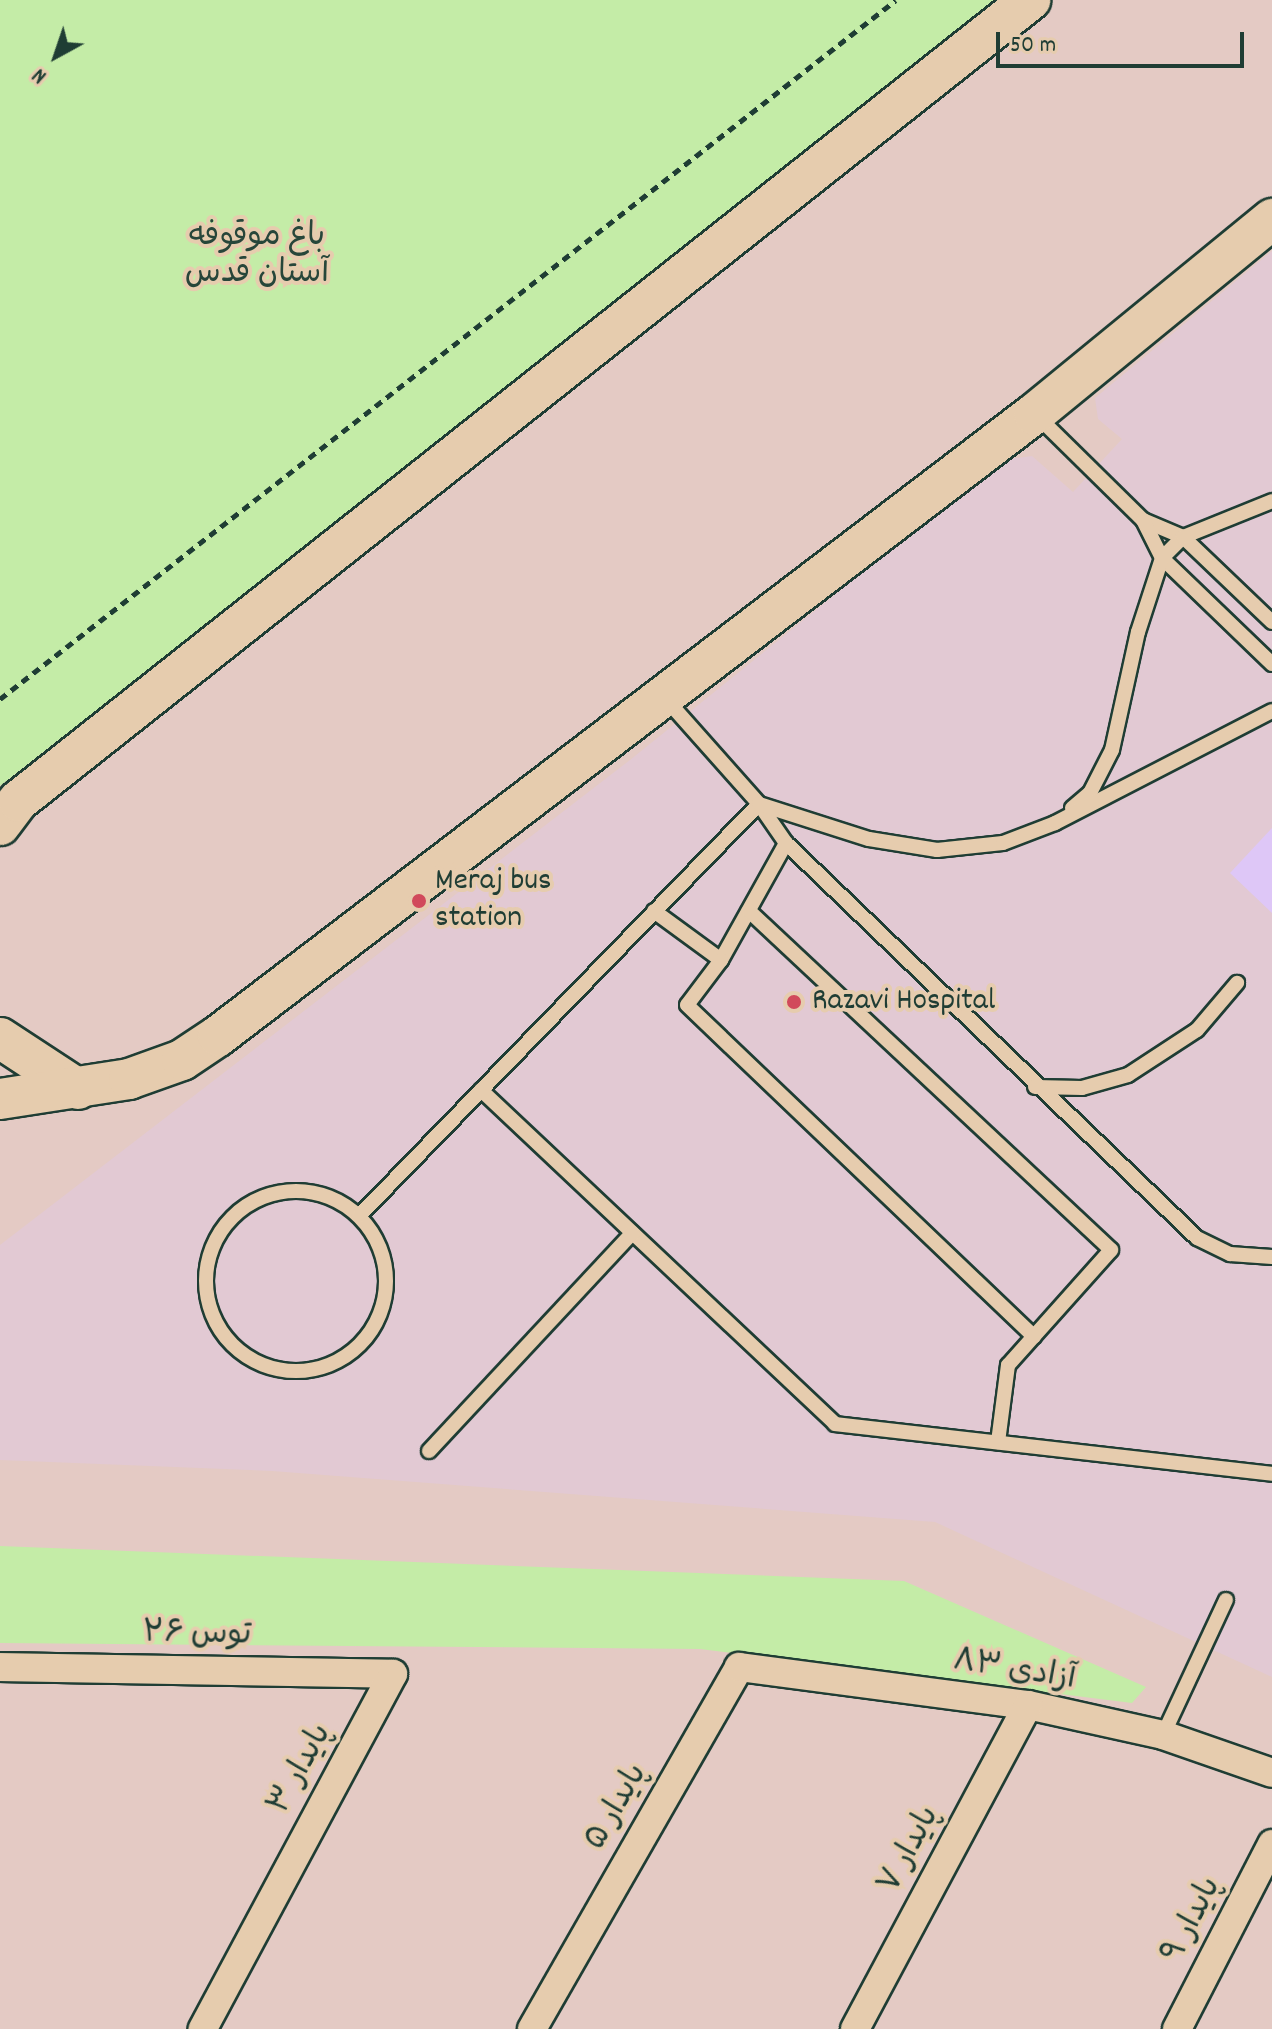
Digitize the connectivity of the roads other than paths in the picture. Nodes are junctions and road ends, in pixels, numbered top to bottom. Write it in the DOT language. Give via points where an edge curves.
graph roads {
  1 [pos="1030,0"];
  2 [pos="1272,219"];
  3 [pos="1034,414"];
  4 [pos="1272,501"];
  5 [pos="1143,520"];
  6 [pos="1183,537"];
  7 [pos="1162,558"];
  8 [pos="1272,622"];
  9 [pos="1272,664"];
  10 [pos="665,697"];
  11 [pos="1272,711"];
  12 [pos="759,804"];
  13 [pos="1055,823"];
  14 [pos="0,825"];
  15 [pos="786,843"];
  16 [pos="654,911"];
  17 [pos="749,911"];
  18 [pos="721,960"];
  19 [pos="1237,983"];
  20 [pos="0,1038"];
  21 [pos="1035,1087"];
  22 [pos="78,1089"];
  23 [pos="481,1090"];
  24 [pos="0,1099"];
  25 [pos="359,1216"];
  26 [pos="632,1233"];
  27 [pos="1272,1257"];
  28 [pos="1034,1337"];
  29 [pos="998,1442"];
  30 [pos="429,1451"];
  31 [pos="1272,1474"];
  32 [pos="1226,1600"];
  33 [pos="0,1667"];
  34 [pos="739,1667"];
  35 [pos="393,1674"];
  36 [pos="1028,1705"];
  37 [pos="1163,1735"];
  38 [pos="1272,1773"];
  39 [pos="1272,1844"];
  40 [pos="203,2029"];
  41 [pos="532,2029"];
  42 [pos="855,2029"];
  43 [pos="1177,2029"];
  1 -- 14 [label="street" via="18,801"];
  2 -- 3 [label="street"];
  3 -- 5 [label="lane"];
  3 -- 10 [label="street"];
  4 -- 6 [label="lane"];
  5 -- 6 [label="lane"];
  5 -- 7 [label="lane"];
  6 -- 7 [label="lane"];
  6 -- 8 [label="lane"];
  7 -- 9 [label="lane"];
  7 -- 13 [label="lane" via="1138,632 1112,750 1090,793"];
  10 -- 12 [label="lane"];
  10 -- 22 [label="street" via="218,1036 182,1060"];
  11 -- 13 [label="lane"];
  12 -- 13 [label="lane" via="869,839 937,850 1003,843"];
  12 -- 15 [label="lane"];
  12 -- 16 [label="lane"];
  15 -- 17 [label="lane"];
  15 -- 21 [label="lane"];
  16 -- 18 [label="lane"];
  16 -- 23 [label="lane"];
  17 -- 18 [label="lane"];
  17 -- 28 [label="lane" via="1111,1250"];
  18 -- 28 [label="lane" via="687,1005"];
  19 -- 21 [label="lane" via="1197,1030 1128,1075 1082,1088"];
  20 -- 22 [label="street"];
  21 -- 27 [label="lane" via="1197,1238 1230,1254"];
  22 -- 24 [label="street"];
  23 -- 25 [label="lane"];
  23 -- 26 [label="lane"];
  25 -- 25 [label="lane" via="336,1200 309,1191 280,1191 254,1200 231,1217 214,1240 206,1268 207,1296 216,1322 233,1345 256,1362 283,1370 312,1370 338,1361 361,1344 381,1307 385,1265 376,1238"];
  26 -- 29 [label="lane" via="835,1424"];
  26 -- 30 [label="lane"];
  28 -- 29 [label="lane" via="1008,1365"];
  29 -- 31 [label="lane"];
  32 -- 37 [label="lane"];
  33 -- 35 [label="street, توس ۲۶"];
  34 -- 36 [label="street, آزادی ۸۳"];
  34 -- 41 [label="street, پایدار ۵"];
  35 -- 40 [label="street, پایدار ۳"];
  36 -- 37 [label="street, آزادی ۸۳"];
  36 -- 42 [label="street, پایدار ۷"];
  37 -- 38 [label="street, آزادی ۸۳"];
  39 -- 43 [label="street, پایدار ۹"];
}
